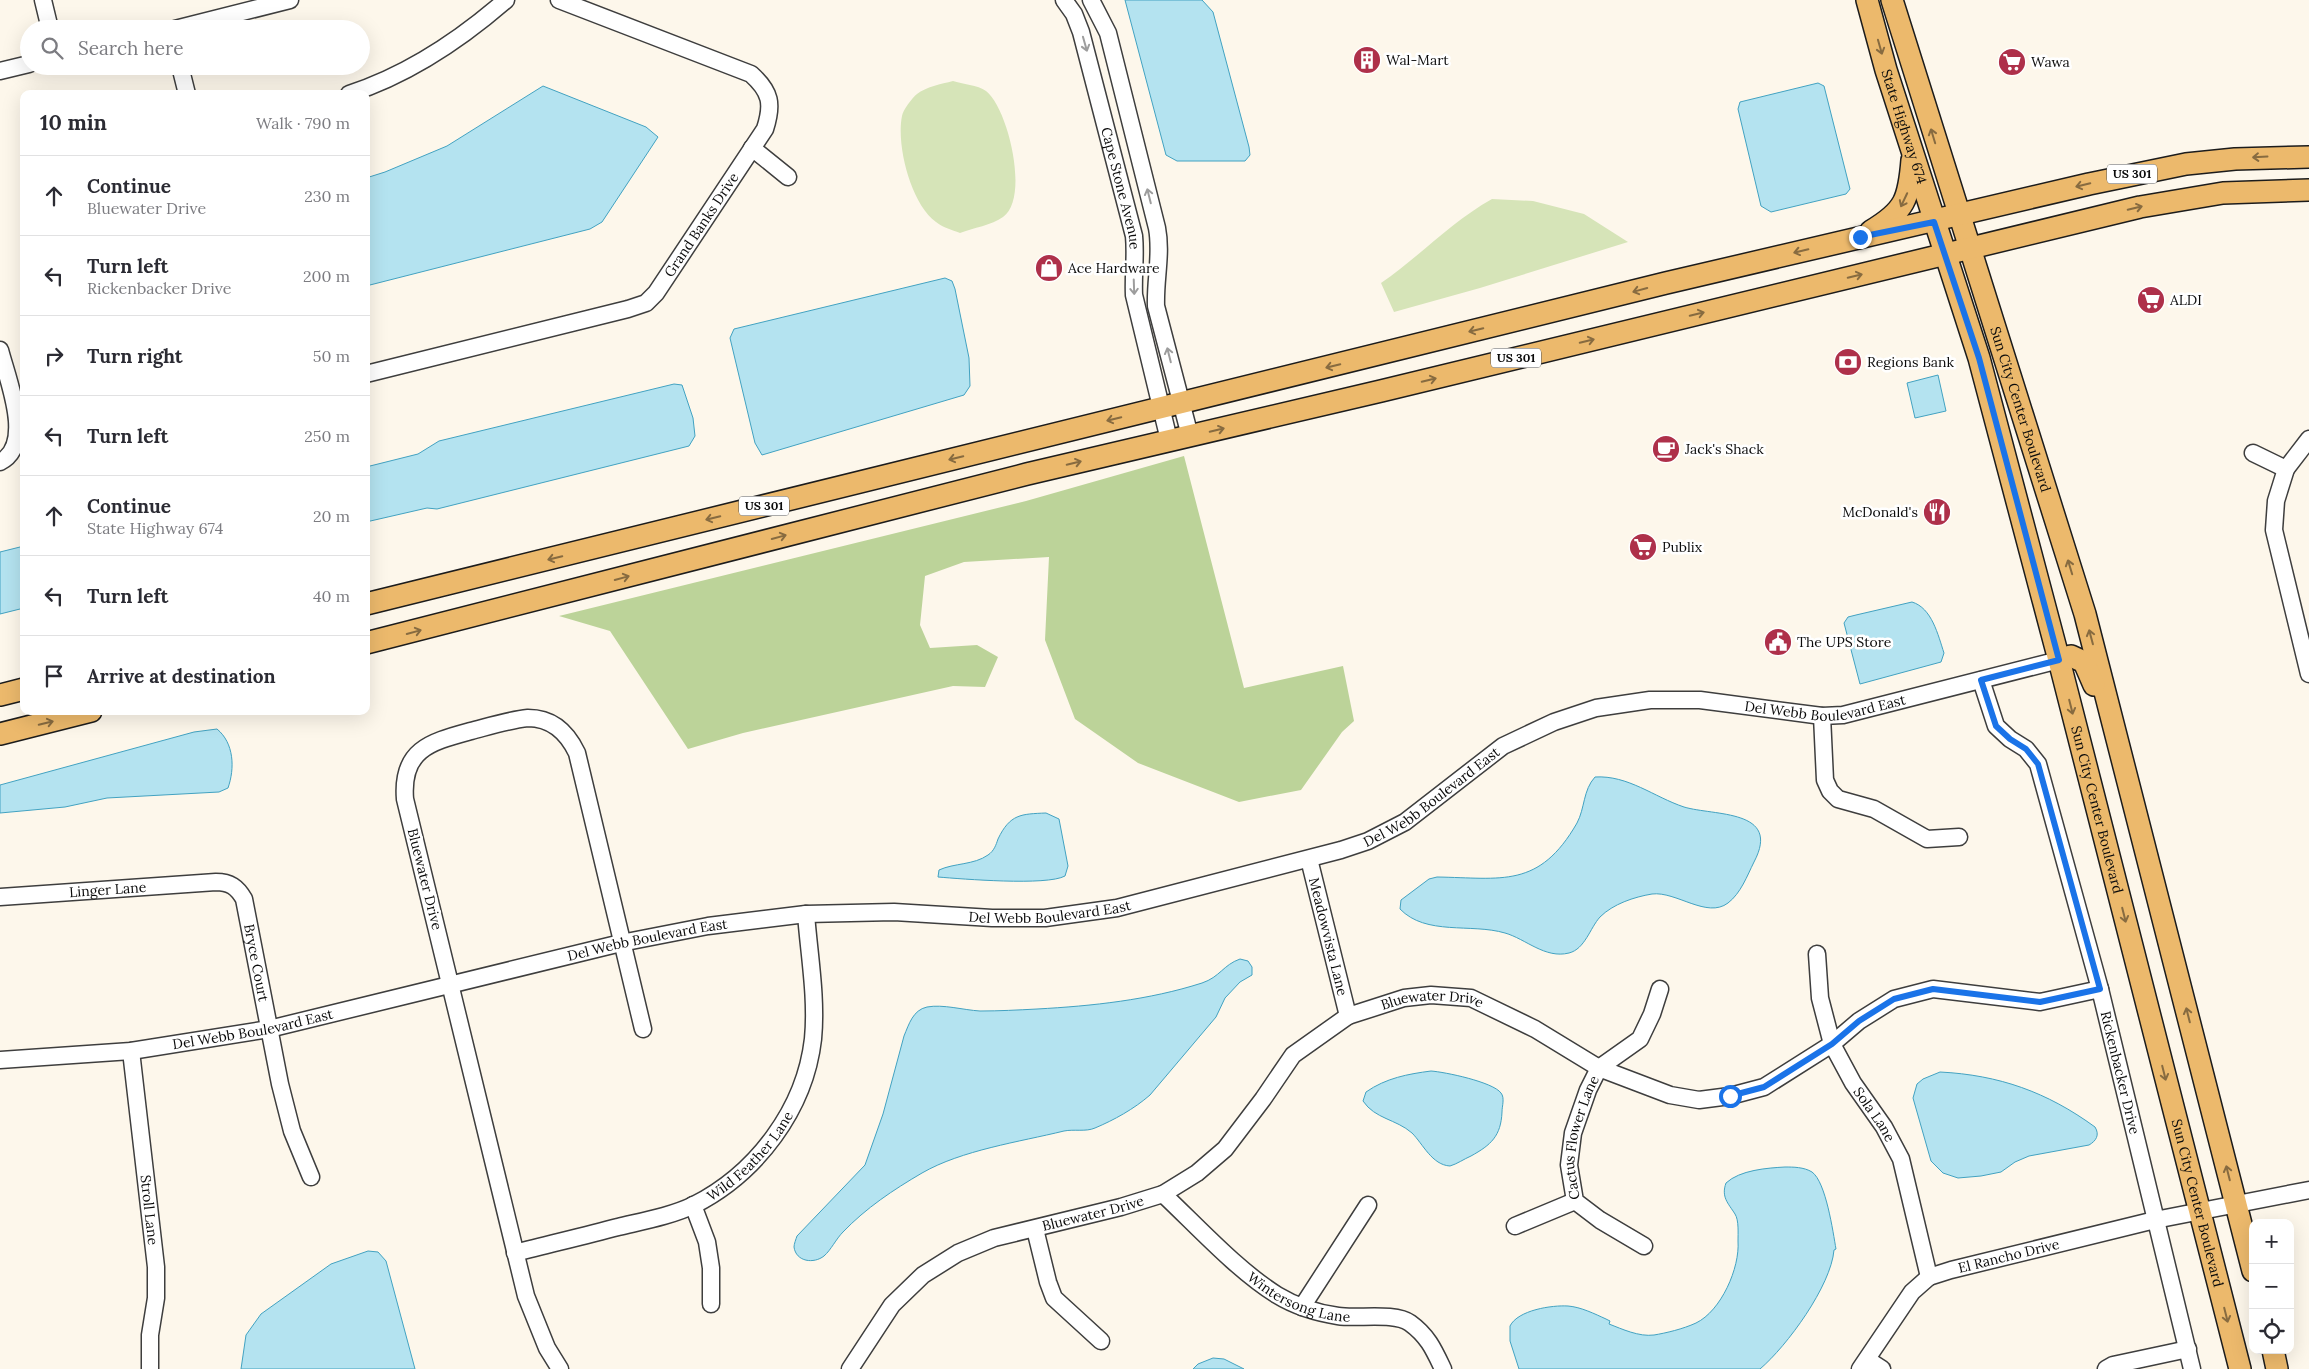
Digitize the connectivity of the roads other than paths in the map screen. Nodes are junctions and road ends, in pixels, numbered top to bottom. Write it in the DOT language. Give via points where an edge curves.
graph roads {
  1 [pos="43,0"];
  2 [pos="290,0"];
  3 [pos="506,0"];
  4 [pos="559,0"];
  5 [pos="1064,0"];
  6 [pos="1091,0"];
  7 [pos="1867,0"];
  8 [pos="1892,0"];
  9 [pos="48,20"];
  10 [pos="211,20"];
  11 [pos="20,66"];
  12 [pos="0,72"];
  13 [pos="182,75"];
  14 [pos="186,90"];
  15 [pos="358,90"];
  16 [pos="752,148"];
  17 [pos="1912,153"];
  18 [pos="2309,157"];
  19 [pos="788,177"];
  20 [pos="2309,190"];
  21 [pos="1959,216"];
  22 [pos="1934,222"];
  23 [pos="2033,233"];
  24 [pos="1860,237"];
  25 [pos="1969,249"];
  26 [pos="1945,254"];
  27 [pos="1988,305"];
  28 [pos="0,350"];
  29 [pos="370,373"];
  30 [pos="1171,405"];
  31 [pos="1179,438"];
  32 [pos="2309,439"];
  33 [pos="2253,453"];
  34 [pos="0,462"];
  35 [pos="2286,469"];
  36 [pos="370,603"];
  37 [pos="2303,621"];
  38 [pos="370,643"];
  39 [pos="2059,660"];
  40 [pos="2309,674"];
  41 [pos="1981,680"];
  42 [pos="20,690"];
  43 [pos="0,695"];
  44 [pos="75,715"];
  45 [pos="1822,716"];
  46 [pos="0,734"];
  47 [pos="1959,837"];
  48 [pos="2144,842"];
  49 [pos="1308,859"];
  50 [pos="216,882"];
  51 [pos="0,897"];
  52 [pos="806,914"];
  53 [pos="621,943"];
  54 [pos="1817,954"];
  55 [pos="451,986"];
  56 [pos="1660,989"];
  57 [pos="2100,989"];
  58 [pos="1348,1016"];
  59 [pos="269,1029"];
  60 [pos="643,1029"];
  61 [pos="1832,1044"];
  62 [pos="131,1051"];
  63 [pos="0,1060"];
  64 [pos="1599,1068"];
  65 [pos="312,1177"];
  66 [pos="2309,1190"];
  67 [pos="1162,1194"];
  68 [pos="1575,1201"];
  69 [pos="694,1205"];
  70 [pos="1368,1205"];
  71 [pos="2236,1205"];
  72 [pos="2200,1210"];
  73 [pos="2155,1220"];
  74 [pos="1515,1226"];
  75 [pos="1035,1228"];
  76 [pos="1644,1246"];
  77 [pos="515,1253"];
  78 [pos="2251,1264"];
  79 [pos="1929,1278"];
  80 [pos="711,1304"];
  81 [pos="1302,1307"];
  82 [pos="1101,1341"];
  83 [pos="2188,1349"];
  84 [pos="2274,1354"];
  85 [pos="1864,1364"];
  86 [pos="150,1369"];
  87 [pos="560,1369"];
  88 [pos="850,1369"];
  89 [pos="1443,1369"];
  90 [pos="1882,1369"];
  91 [pos="2106,1369"];
  92 [pos="2192,1369"];
  93 [pos="2240,1369"];
  94 [pos="2277,1369"];
  1 -- 9 [label="street"];
  2 -- 10 [label="street"];
  3 -- 15 [label="street" via="442,50"];
  4 -- 16 [label="street, Grand Banks Drive" via="751,74 764,85 770,114 765,129"];
  5 -- 30 [label="street, Cape Stone Avenue, one-way" via="1074,14 1090,59 1134,236 1134,295"];
  30 -- 6 [label="street, Cape Stone Avenue, one-way" via="1156,306 1160,245 1157,228 1108,33"];
  7 -- 17 [label="main road, State Highway 674, one-way"];
  21 -- 8 [label="main road, State Highway 674, one-way"];
  11 -- 12 [label="street"];
  13 -- 14 [label="street"];
  16 -- 19 [label="street"];
  16 -- 29 [label="street, Grand Banks Drive" via="656,293 646,303"];
  17 -- 22 [label="main road, State Highway 674"];
  17 -- 24 [label="main road, one-way" via="1910,187 1901,207 1891,219"];
  18 -- 21 [label="main road, US 301, one-way" via="2186,164"];
  23 -- 20 [label="main road, US 301, one-way" via="2172,200 2223,193"];
  21 -- 22 [label="main road, US 301"];
  21 -- 25 [label="main road, Sun City Center Boulevard"];
  22 -- 24 [label="main road, US 301"];
  22 -- 26 [label="main road, State Highway 674"];
  23 -- 25 [label="main road, US 301"];
  23 -- 27 [label="main road" via="1989,263 1986,276"];
  24 -- 30 [label="main road, US 301, one-way"];
  25 -- 26 [label="main road, US 301"];
  25 -- 27 [label="main road, Sun City Center Boulevard"];
  31 -- 26 [label="main road, US 301, one-way"];
  26 -- 39 [label="main road, Sun City Center Boulevard" via="1979,358"];
  48 -- 27 [label="main road, Sun City Center Boulevard, one-way" via="2085,614"];
  28 -- 34 [label="street" via="18,422 14,448"];
  30 -- 31 [label="street, Cape Stone Avenue"];
  30 -- 36 [label="main road, US 301, one-way"];
  38 -- 31 [label="main road, US 301 / US 301, one-way" via="905,504"];
  32 -- 35 [label="street"];
  33 -- 35 [label="street"];
  35 -- 37 [label="street" via="2276,501 2274,530"];
  37 -- 40 [label="street"];
  39 -- 41 [label="street, Del Webb Boulevard East"];
  39 -- 48 [label="main road" via="2071,656 2084,662 2093,680 2126,806"];
  39 -- 72 [label="main road, Sun City Center Boulevard, one-way"];
  41 -- 45 [label="street, Del Webb Boulevard East" via="1842,715"];
  41 -- 57 [label="street, Rickenbacker Drive" via="1996,726 2026,749 2038,764"];
  42 -- 43 [label="main road"];
  46 -- 44 [label="main road, one-way"];
  45 -- 47 [label="street" via="1825,780 1838,799 1874,809 1927,838"];
  45 -- 49 [label="street, Del Webb Boulevard East" via="1700,700 1650,700 1596,708 1554,722 1503,746 1405,822 1368,841"];
  71 -- 48 [label="main road, Sun City Center Boulevard, one-way"];
  49 -- 52 [label="street, Del Webb Boulevard East" via="1117,908 1045,918 894,912"];
  49 -- 58 [label="street, Meadowvista Lane"];
  50 -- 51 [label="street, Linger Lane"];
  50 -- 59 [label="street, Bryce Court" via="236,887 244,899"];
  52 -- 53 [label="street, Del Webb Boulevard East" via="708,926"];
  52 -- 69 [label="street, Wild Feather Lane" via="812,1039 801,1085 783,1125 755,1161 725,1186"];
  53 -- 55 [label="street, Del Webb Boulevard East"];
  53 -- 55 [label="street, Bluewater Drive" via="572,743 558,728 540,718 508,722 428,744 414,756 405,774 405,799"];
  53 -- 60 [label="street, Bluewater Drive"];
  54 -- 61 [label="street, Sola Lane" via="1820,998"];
  55 -- 59 [label="street, Del Webb Boulevard East"];
  55 -- 77 [label="street, Bluewater Drive"];
  56 -- 64 [label="street, Cactus Flower Lane" via="1640,1039"];
  57 -- 61 [label="street, Bluewater Drive" via="2040,1002 1933,989 1894,999 1859,1021"];
  57 -- 73 [label="street, Rickenbacker Drive"];
  58 -- 64 [label="street, Bluewater Drive" via="1404,998 1432,995 1471,998 1535,1029"];
  58 -- 67 [label="street, Bluewater Drive" via="1294,1055 1225,1149 1196,1173"];
  59 -- 62 [label="street, Del Webb Boulevard East"];
  59 -- 65 [label="street, Bryce Court" via="292,1131"];
  61 -- 64 [label="street, Bluewater Drive" via="1764,1087 1707,1099 1670,1095"];
  61 -- 79 [label="street, Sola Lane" via="1901,1159"];
  62 -- 63 [label="street, Del Webb Boulevard East"];
  62 -- 86 [label="street, Stroll Lane" via="156,1267"];
  64 -- 68 [label="street, Cactus Flower Lane" via="1574,1133 1569,1166"];
  66 -- 71 [label="street, El Rancho Drive"];
  67 -- 75 [label="street, Bluewater Drive" via="1121,1208"];
  67 -- 81 [label="street, Wintersong Lane" via="1254,1277 1278,1295"];
  68 -- 74 [label="street"];
  68 -- 76 [label="street, Cactus Flower Lane"];
  69 -- 77 [label="street, Wild Feather Lane" via="648,1220"];
  69 -- 80 [label="street" via="707,1242"];
  70 -- 81 [label="street"];
  71 -- 72 [label="street, El Rancho Drive"];
  71 -- 78 [label="main road, Sun City Center Boulevard"];
  72 -- 73 [label="street, El Rancho Drive"];
  72 -- 93 [label="main road, Sun City Center Boulevard, one-way"];
  73 -- 79 [label="street, El Rancho Drive"];
  73 -- 83 [label="street, Rickenbacker Drive"];
  75 -- 82 [label="street" via="1054,1298"];
  75 -- 88 [label="street, Bluewater Drive" via="994,1238 958,1253 924,1276 892,1305"];
  77 -- 87 [label="street, Bluewater Drive" via="526,1296 547,1348"];
  79 -- 85 [label="street, El Rancho Drive" via="1912,1292"];
  81 -- 89 [label="street, Wintersong Lane" via="1339,1316 1382,1317 1409,1322 1432,1344"];
  83 -- 91 [label="street"];
  83 -- 92 [label="street, Rickenbacker Drive"];
  84 -- 94 [label="main road"];
  85 -- 90 [label="street"];
}
